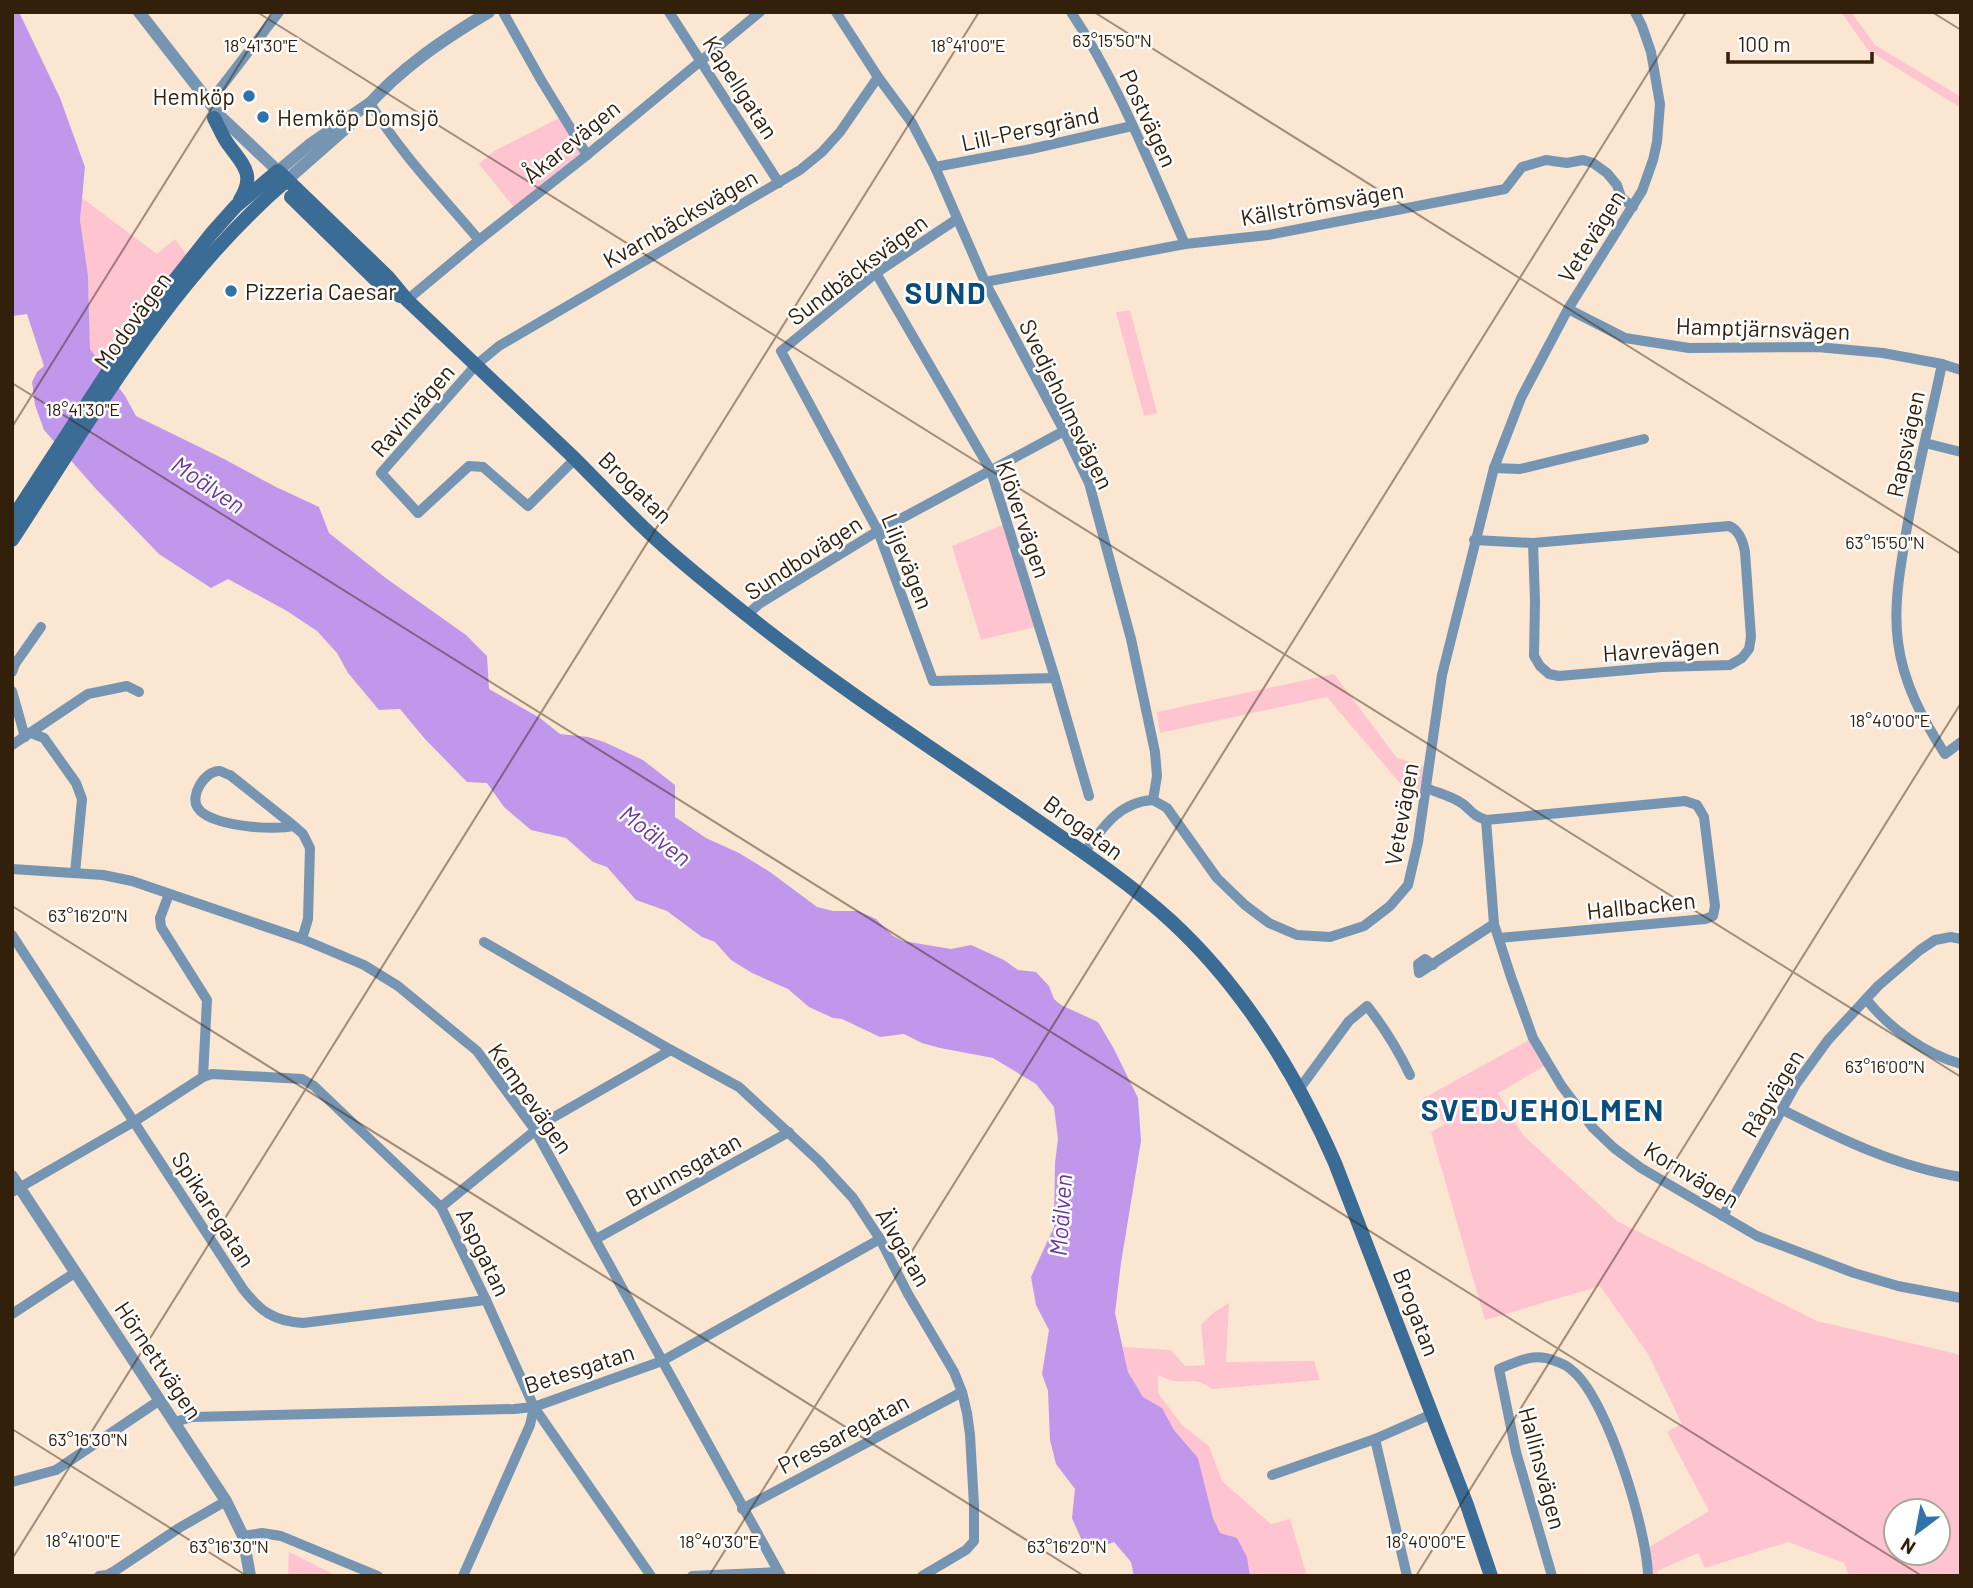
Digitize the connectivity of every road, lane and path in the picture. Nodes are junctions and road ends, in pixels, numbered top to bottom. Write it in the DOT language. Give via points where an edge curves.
graph roads {
  1 [pos="139,12"];
  2 [pos="279,12"];
  3 [pos="489,12"];
  4 [pos="503,12"];
  5 [pos="669,12"];
  6 [pos="760,12"];
  7 [pos="836,12"];
  8 [pos="1071,12"];
  9 [pos="1635,12"];
  10 [pos="701,60"];
  11 [pos="878,76"];
  12 [pos="209,103"];
  13 [pos="370,103"];
  14 [pos="214,118"];
  15 [pos="1132,126"];
  16 [pos="587,155"];
  17 [pos="934,167"];
  18 [pos="279,178"];
  19 [pos="779,183"];
  20 [pos="236,206"];
  21 [pos="1633,207"];
  22 [pos="957,219"];
  23 [pos="479,240"];
  24 [pos="1185,244"];
  25 [pos="876,273"];
  26 [pos="985,282"];
  27 [pos="407,300"];
  28 [pos="1568,309"];
  29 [pos="781,351"];
  30 [pos="125,356"];
  31 [pos="1942,364"];
  32 [pos="476,365"];
  33 [pos="1961,370"];
  34 [pos="1064,431"];
  35 [pos="1644,439"];
  36 [pos="1925,443"];
  37 [pos="1961,452"];
  38 [pos="575,459"];
  39 [pos="1493,468"];
  40 [pos="990,471"];
  41 [pos="48,474"];
  42 [pos="12,519"];
  43 [pos="878,531"];
  44 [pos="12,540"];
  45 [pos="1474,540"];
  46 [pos="1533,543"];
  47 [pos="747,615"];
  48 [pos="41,627"];
  49 [pos="12,673"];
  50 [pos="1055,678"];
  51 [pos="12,691"];
  52 [pos="139,692"];
  53 [pos="28,735"];
  54 [pos="1961,742"];
  55 [pos="12,745"];
  56 [pos="1426,788"];
  57 [pos="1089,796"];
  58 [pos="1153,800"];
  59 [pos="1486,820"];
  60 [pos="294,826"];
  61 [pos="1084,853"];
  62 [pos="12,869"];
  63 [pos="75,873"];
  64 [pos="169,894"];
  65 [pos="1494,923"];
  66 [pos="12,935"];
  67 [pos="1499,938"];
  68 [pos="302,939"];
  69 [pos="1961,939"];
  70 [pos="484,942"];
  71 [pos="1433,965"];
  72 [pos="1867,999"];
  73 [pos="671,1051"];
  74 [pos="1961,1064"];
  75 [pos="1410,1075"];
  76 [pos="203,1077"];
  77 [pos="1300,1088"];
  78 [pos="1783,1110"];
  79 [pos="135,1121"];
  80 [pos="535,1130"];
  81 [pos="789,1132"];
  82 [pos="1961,1177"];
  83 [pos="15,1185"];
  84 [pos="441,1207"];
  85 [pos="1723,1216"];
  86 [pos="880,1239"];
  87 [pos="596,1240"];
  88 [pos="76,1272"];
  89 [pos="1961,1298"];
  90 [pos="486,1300"];
  91 [pos="12,1314"];
  92 [pos="662,1361"];
  93 [pos="962,1392"];
  94 [pos="160,1400"];
  95 [pos="534,1407"];
  96 [pos="1432,1414"];
  97 [pos="176,1422"];
  98 [pos="1375,1438"];
  99 [pos="1272,1475"];
  100 [pos="12,1482"];
  101 [pos="226,1501"];
  102 [pos="742,1508"];
  103 [pos="243,1536"];
  104 [pos="779,1574"];
  105 [pos="104,1575"];
  106 [pos="250,1576"];
  107 [pos="378,1576"];
  108 [pos="463,1576"];
  109 [pos="651,1576"];
  110 [pos="692,1576"];
  111 [pos="922,1576"];
  112 [pos="1407,1576"];
  113 [pos="1491,1576"];
  114 [pos="1552,1576"];
  115 [pos="1648,1576"];
  1 -- 12 [label="street"];
  2 -- 12 [label="street"];
  3 -- 13 [label="street" via="433,47"];
  4 -- 16 [label="street"];
  5 -- 10 [label="street, Kapellgatan"];
  6 -- 10 [label="street, Åkarevägen"];
  7 -- 11 [label="street, Svedjeholmsvägen"];
  8 -- 15 [label="street, Postvägen"];
  9 -- 21 [label="street, Vetevägen" via="1651,52 1660,104 1653,160"];
  10 -- 16 [label="street, Åkarevägen"];
  10 -- 19 [label="street, Kapellgatan"];
  11 -- 17 [label="street, Svedjeholmsvägen" via="912,123"];
  11 -- 19 [label="street, Kvarnbäcksvägen" via="822,152"];
  12 -- 14 [label="street"];
  12 -- 18 [label="street"];
  13 -- 18 [label="street" via="344,131"];
  13 -- 23 [label="street"];
  14 -- 18 [label="street"];
  14 -- 20 [label="main road" via="248,176"];
  15 -- 17 [label="street, Lill-Persgränd"];
  15 -- 24 [label="street, Postvägen"];
  16 -- 23 [label="street, Åkarevägen"];
  17 -- 22 [label="street, Svedjeholmsvägen"];
  18 -- 20 [label="main road, Modovägen"];
  18 -- 27 [label="main road, Brogatan" via="388,277"];
  18 -- 30 [label="main road, Modovägen"];
  19 -- 32 [label="street, Kvarnbäcksvägen" via="499,346"];
  20 -- 30 [label="main road, Modovägen" via="190,260"];
  21 -- 24 [label="street, Källströmsvägen" via="1607,173 1593,163 1546,160 1522,167 1505,189 1268,235"];
  21 -- 28 [label="street, Vetevägen"];
  22 -- 25 [label="street, Sundbäcksvägen"];
  22 -- 26 [label="street, Svedjeholmsvägen"];
  23 -- 27 [label="street, Åkarevägen"];
  24 -- 26 [label="street, Källströmsvägen"];
  25 -- 29 [label="street, Sundbäcksvägen"];
  25 -- 40 [label="street, Klövervägen"];
  26 -- 34 [label="street, Svedjeholmsvägen"];
  27 -- 32 [label="main road, Brogatan"];
  28 -- 31 [label="street, Hamptjärnsvägen" via="1625,338 1689,348 1817,347"];
  28 -- 39 [label="street, Vetevägen" via="1521,398"];
  29 -- 43 [label="street, Liljevägen"];
  30 -- 41 [label="main road, Modovägen"];
  31 -- 33 [label="street, Hamptjärnsvägen"];
  31 -- 36 [label="street, Rapsvägen"];
  32 -- 38 [label="main road, Brogatan"];
  32 -- 38 [label="street, Ravinvägen" via="381,473 418,513 469,466 483,467 528,506"];
  34 -- 40 [label="street, Sundbovägen"];
  34 -- 58 [label="street, Svedjeholmsvägen" via="1089,483 1131,639 1155,752"];
  35 -- 39 [label="street" via="1520,469"];
  36 -- 37 [label="street"];
  36 -- 54 [label="street, Rapsvägen" via="1900,569 1898,643 1916,701 1945,754"];
  38 -- 47 [label="main road, Brogatan" via="645,530"];
  39 -- 45 [label="street, Vetevägen"];
  40 -- 43 [label="street, Sundbovägen"];
  40 -- 50 [label="street, Klövervägen"];
  41 -- 42 [label="main road, Modovägen"];
  41 -- 44 [label="main road, Modovägen"];
  43 -- 47 [label="street, Sundbovägen"];
  43 -- 50 [label="street, Liljevägen" via="933,681"];
  45 -- 46 [label="street, Havrevägen"];
  45 -- 56 [label="street, Vetevägen" via="1442,675"];
  46 -- 46 [label="street, Havrevägen" via="1735,528 1745,552 1749,649 1730,665 1549,674 1534,656"];
  47 -- 61 [label="main road, Brogatan"];
  48 -- 49 [label="street"];
  50 -- 57 [label="street, Klövervägen"];
  51 -- 53 [label="street"];
  52 -- 53 [label="street" via="127,686 88,694"];
  53 -- 55 [label="street"];
  53 -- 63 [label="street" via="44,738 82,799"];
  56 -- 58 [label="street, Vetevägen" via="1408,885 1364,926 1330,937 1297,935 1269,923 1245,905 1217,878 1167,808"];
  56 -- 59 [label="street" via="1449,796"];
  58 -- 61 [label="street" via="1122,809"];
  59 -- 65 [label="street, Kornvägen"];
  59 -- 67 [label="street, Hallbacken" via="1685,801 1697,805 1704,817 1715,906 1713,916 1705,919"];
  60 -- 60 [label="street" via="220,771 206,777 196,790 197,808 212,819"];
  60 -- 68 [label="street" via="310,848 308,919"];
  61 -- 77 [label="main road, Brogatan" via="1170,920 1214,967"];
  62 -- 63 [label="street, Kempevägen"];
  63 -- 64 [label="street, Kempevägen" via="132,881"];
  64 -- 68 [label="street, Kempevägen"];
  64 -- 76 [label="street" via="161,927 207,1000"];
  65 -- 67 [label="street, Kornvägen"];
  65 -- 71 [label="street"];
  66 -- 79 [label="street, Spikaregatan"];
  67 -- 85 [label="street, Kornvägen" via="1533,1038 1593,1128 1641,1168"];
  68 -- 80 [label="street, Kempevägen" via="364,965 450,1027 477,1051"];
  69 -- 72 [label="street, Rågvägen" via="1935,940"];
  70 -- 73 [label="street, Älvgatan"];
  72 -- 74 [label="street" via="1906,1036"];
  72 -- 78 [label="street, Rågvägen" via="1812,1061"];
  73 -- 80 [label="street"];
  73 -- 81 [label="street, Älvgatan" via="739,1087"];
  75 -- 77 [label="street" via="1367,1006 1349,1021"];
  76 -- 79 [label="street"];
  76 -- 84 [label="street, Aspgatan" via="302,1079 316,1087"];
  77 -- 96 [label="main road, Brogatan" via="1335,1163"];
  78 -- 82 [label="street" via="1895,1160"];
  78 -- 85 [label="street, Rågvägen"];
  79 -- 83 [label="street"];
  79 -- 90 [label="street, Spikaregatan" via="243,1289 270,1315 303,1323"];
  80 -- 84 [label="street"];
  80 -- 87 [label="street, Kempevägen"];
  81 -- 86 [label="street, Älvgatan" via="844,1187"];
  81 -- 87 [label="street, Brunnsgatan"];
  83 -- 88 [label="street, Hörnettvägen"];
  84 -- 90 [label="street, Aspgatan"];
  85 -- 89 [label="street, Kornvägen" via="1757,1236 1854,1273"];
  86 -- 92 [label="street, Betesgatan"];
  86 -- 93 [label="street, Älvgatan"];
  87 -- 92 [label="street, Kempevägen"];
  88 -- 91 [label="street"];
  88 -- 94 [label="street, Hörnettvägen"];
  90 -- 95 [label="street, Aspgatan"];
  92 -- 95 [label="street, Betesgatan"];
  92 -- 102 [label="street, Kempevägen"];
  93 -- 102 [label="street, Pressaregatan"];
  93 -- 111 [label="street, Älvgatan" via="970,1435 974,1541 967,1550"];
  94 -- 97 [label="street, Hörnettvägen"];
  94 -- 100 [label="street" via="56,1470"];
  95 -- 97 [label="street, Betesgatan" via="192,1417"];
  95 -- 108 [label="street"];
  95 -- 109 [label="street, Aspgatan"];
  96 -- 98 [label="street"];
  96 -- 113 [label="main road, Brogatan"];
  97 -- 101 [label="street, Hörnettvägen"];
  98 -- 99 [label="street"];
  98 -- 112 [label="street"];
  101 -- 103 [label="street, Hörnettvägen"];
  101 -- 105 [label="street"];
  102 -- 104 [label="street, Kempevägen"];
  103 -- 106 [label="street, Hörnettvägen"];
  103 -- 107 [label="street" via="281,1536"];
  104 -- 110 [label="street"];
  114 -- 115 [label="street, Hallinsvägen" via="1516,1452 1499,1369 1538,1357 1554,1360 1575,1373 1603,1416 1619,1454 1646,1549"];
}
